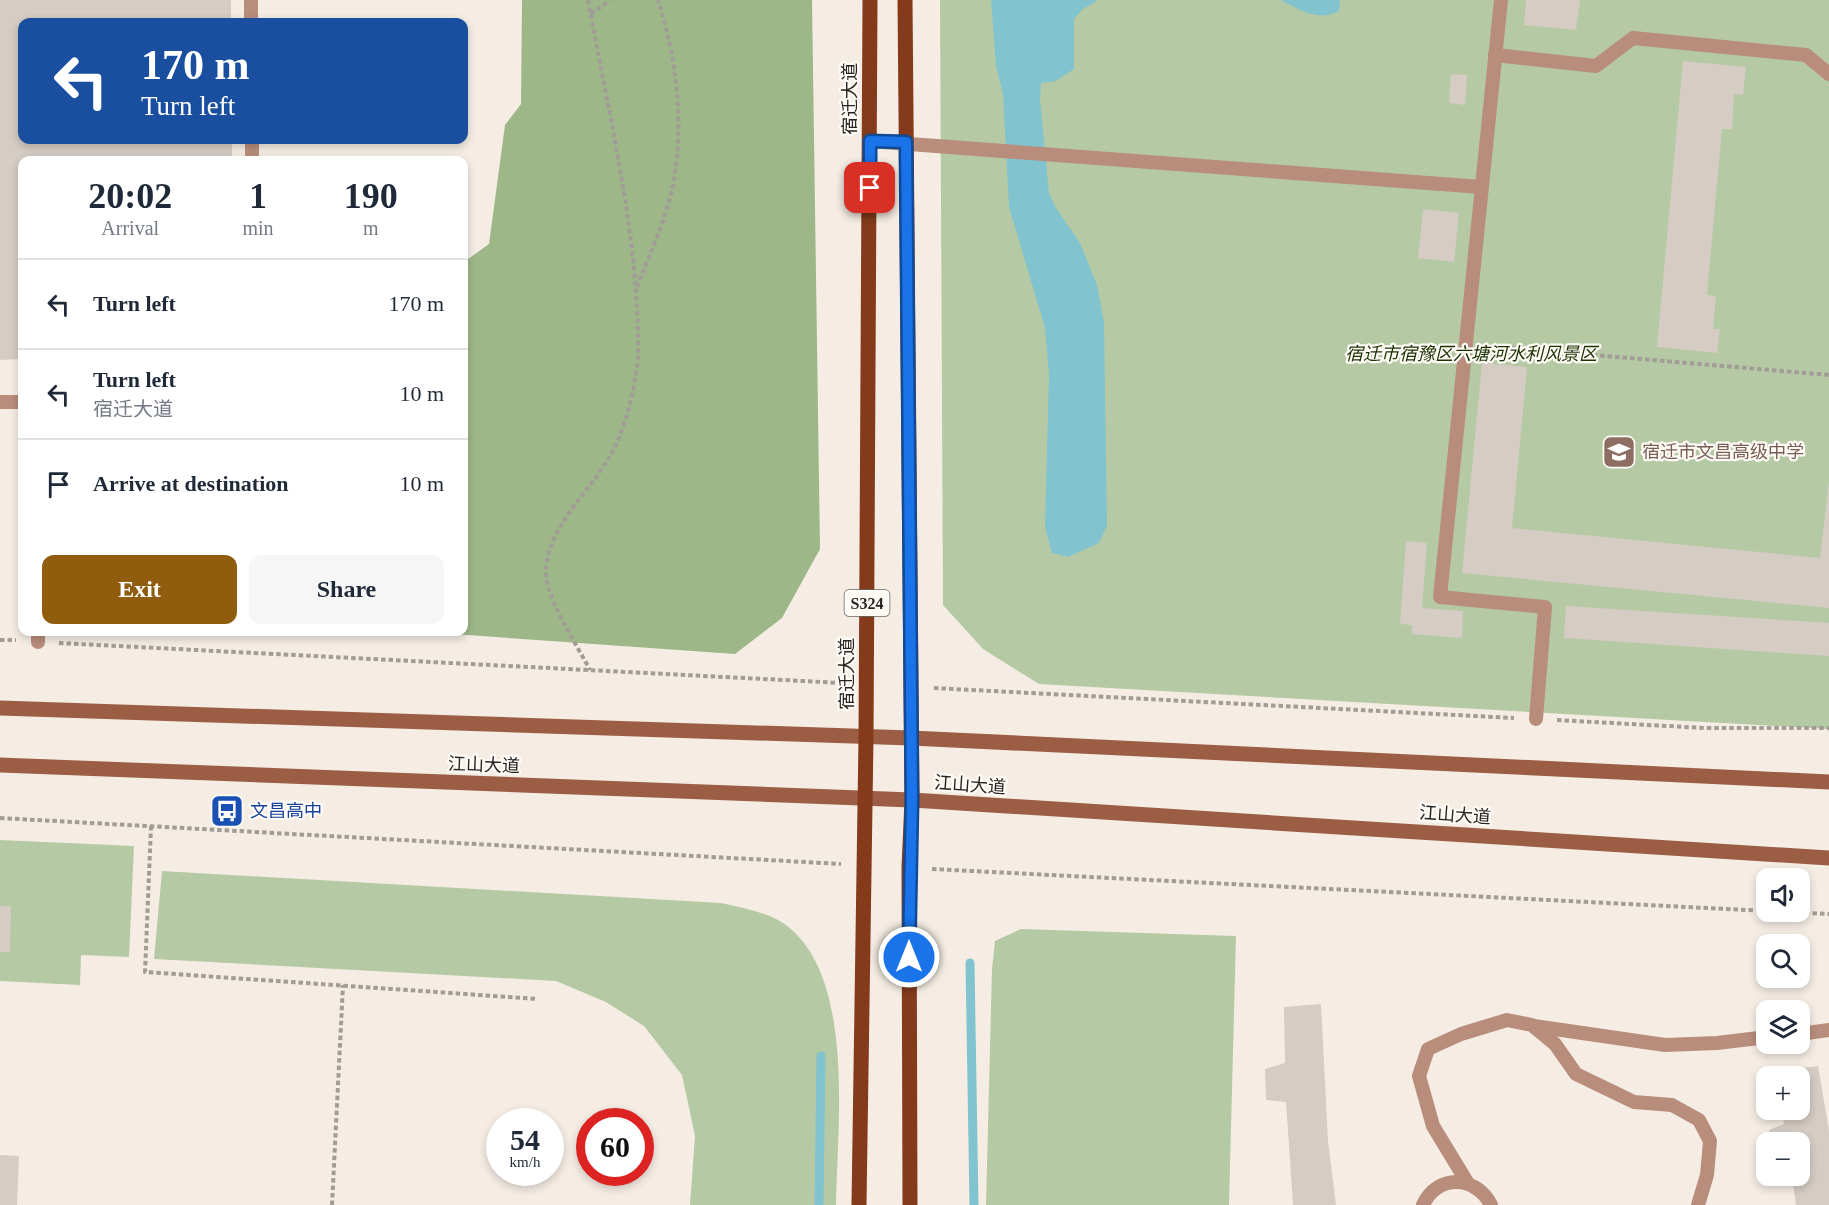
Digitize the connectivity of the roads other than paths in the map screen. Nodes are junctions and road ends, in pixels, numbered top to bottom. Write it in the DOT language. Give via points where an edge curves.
graph roads {
  1 [pos="251,0"];
  2 [pos="870,0"];
  3 [pos="905,0"];
  4 [pos="1501,0"];
  5 [pos="251,18"];
  6 [pos="1495,55"];
  7 [pos="1829,74"];
  8 [pos="870,141"];
  9 [pos="906,142"];
  10 [pos="1482,187"];
  11 [pos="0,402"];
  12 [pos="18,402"];
  13 [pos="0,708"];
  14 [pos="1536,719"];
  15 [pos="866,738"];
  16 [pos="911,738"];
  17 [pos="0,765"];
  18 [pos="1829,782"];
  19 [pos="865,799"];
  20 [pos="912,800"];
  21 [pos="1829,858"];
  22 [pos="1532,1025"];
  23 [pos="1829,1030"];
  24 [pos="1810,1033"];
  25 [pos="1756,1038"];
  26 [pos="1467,1182"];
  27 [pos="858,1205"];
  28 [pos="910,1205"];
  29 [pos="1423,1205"];
  30 [pos="1491,1205"];
  31 [pos="1698,1205"];
  1 -- 5 [label="lane"];
  2 -- 8 [label="main road, 宿迁大道 / S324"];
  3 -- 9 [label="main road, S324"];
  4 -- 6 [label="lane"];
  6 -- 7 [label="lane" via="1596,66 1633,38 1806,55"];
  6 -- 10 [label="lane"];
  8 -- 9 [label="lane"];
  8 -- 15 [label="main road, 宿迁大道 / S324"];
  9 -- 10 [label="lane"];
  9 -- 16 [label="main road, S324"];
  10 -- 14 [label="lane" via="1440,597 1545,607"];
  11 -- 12 [label="lane"];
  13 -- 15 [label="main road"];
  15 -- 16 [label="main road"];
  15 -- 19 [label="main road, 宿迁大道 / S324"];
  16 -- 18 [label="main road"];
  16 -- 20 [label="main road, S324"];
  17 -- 19 [label="main road, 江山大道"];
  19 -- 20 [label="main road, 江山大道"];
  19 -- 27 [label="main road, 宿迁大道 / S324"];
  20 -- 21 [label="main road, 江山大道"];
  20 -- 28 [label="main road, S324"];
  22 -- 25 [label="lane" via="1665,1045"];
  22 -- 26 [label="lane" via="1507,1020 1428,1049 1419,1076 1433,1126"];
  22 -- 31 [label="lane" via="1555,1044 1576,1074 1634,1102 1672,1105 1699,1120 1710,1141 1707,1175"];
  23 -- 24 [label="lane"];
  26 -- 29 [label="lane" via="1444,1183 1434,1189"];
  26 -- 30 [label="lane" via="1486,1196"];
}
